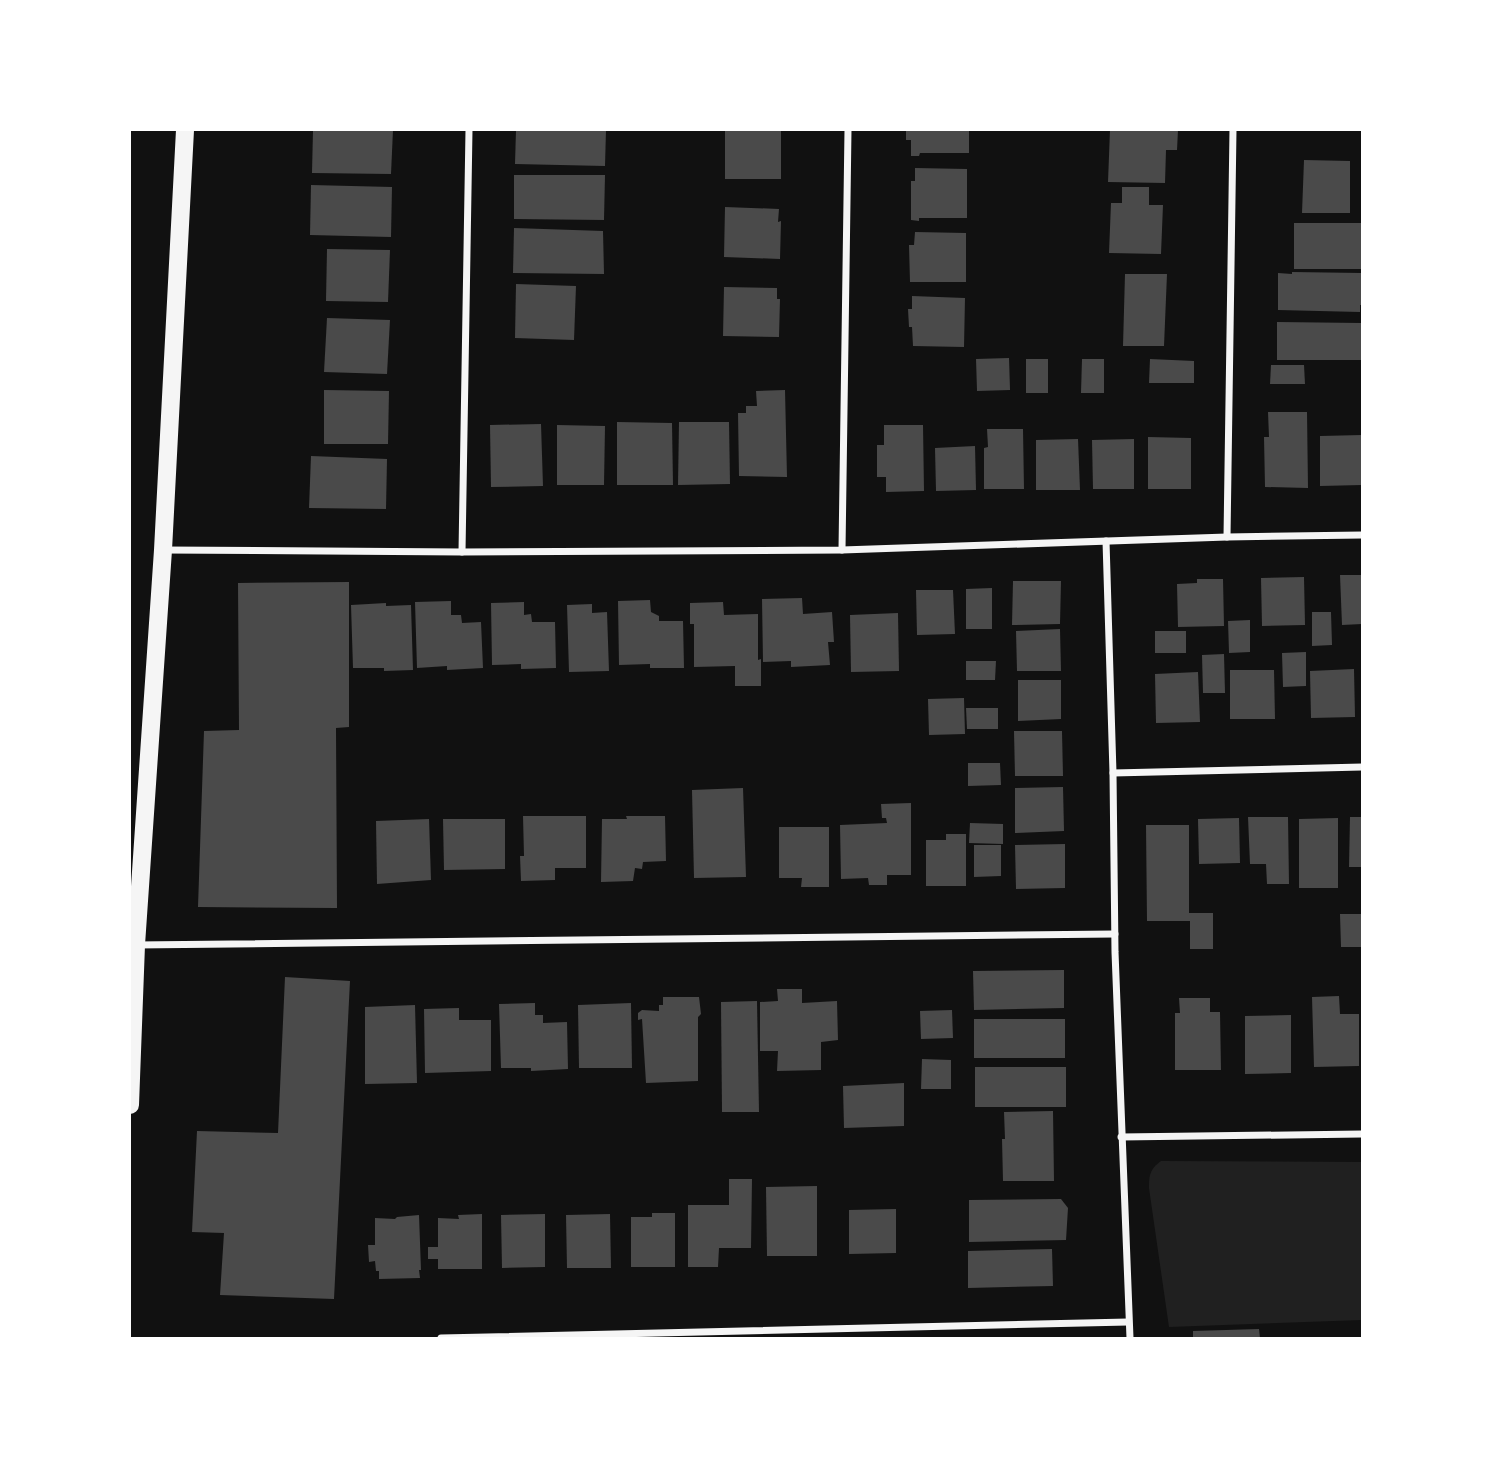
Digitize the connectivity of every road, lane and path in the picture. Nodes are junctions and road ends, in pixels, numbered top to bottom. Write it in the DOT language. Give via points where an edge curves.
graph roads {
  1 [pos="185,130"];
  2 [pos="469,130"];
  3 [pos="848,130"];
  4 [pos="1233,130"];
  5 [pos="1363,535"];
  6 [pos="1227,537"];
  7 [pos="1106,541"];
  8 [pos="163,550"];
  9 [pos="842,550"];
  10 [pos="462,552"];
  11 [pos="1363,767"];
  12 [pos="1113,773"];
  13 [pos="1115,934"];
  14 [pos="136,945"];
  15 [pos="130,1105"];
  16 [pos="1363,1134"];
  17 [pos="1121,1137"];
  18 [pos="1128,1322"];
  19 [pos="441,1339"];
  20 [pos="1130,1339"];
  1 -- 8 [label="main road"];
  2 -- 10 [label="street"];
  3 -- 9 [label="street"];
  4 -- 6 [label="street"];
  5 -- 6 [label="street"];
  6 -- 7 [label="street"];
  7 -- 9 [label="street"];
  7 -- 12 [label="street"];
  8 -- 10 [label="street"];
  8 -- 14 [label="main road"];
  9 -- 10 [label="street"];
  11 -- 12 [label="street"];
  12 -- 13 [label="street"];
  13 -- 14 [label="street"];
  13 -- 17 [label="street"];
  14 -- 15 [label="main road"];
  16 -- 17 [label="street"];
  17 -- 18 [label="street"];
  18 -- 19 [label="street"];
  18 -- 20 [label="street"];
}
